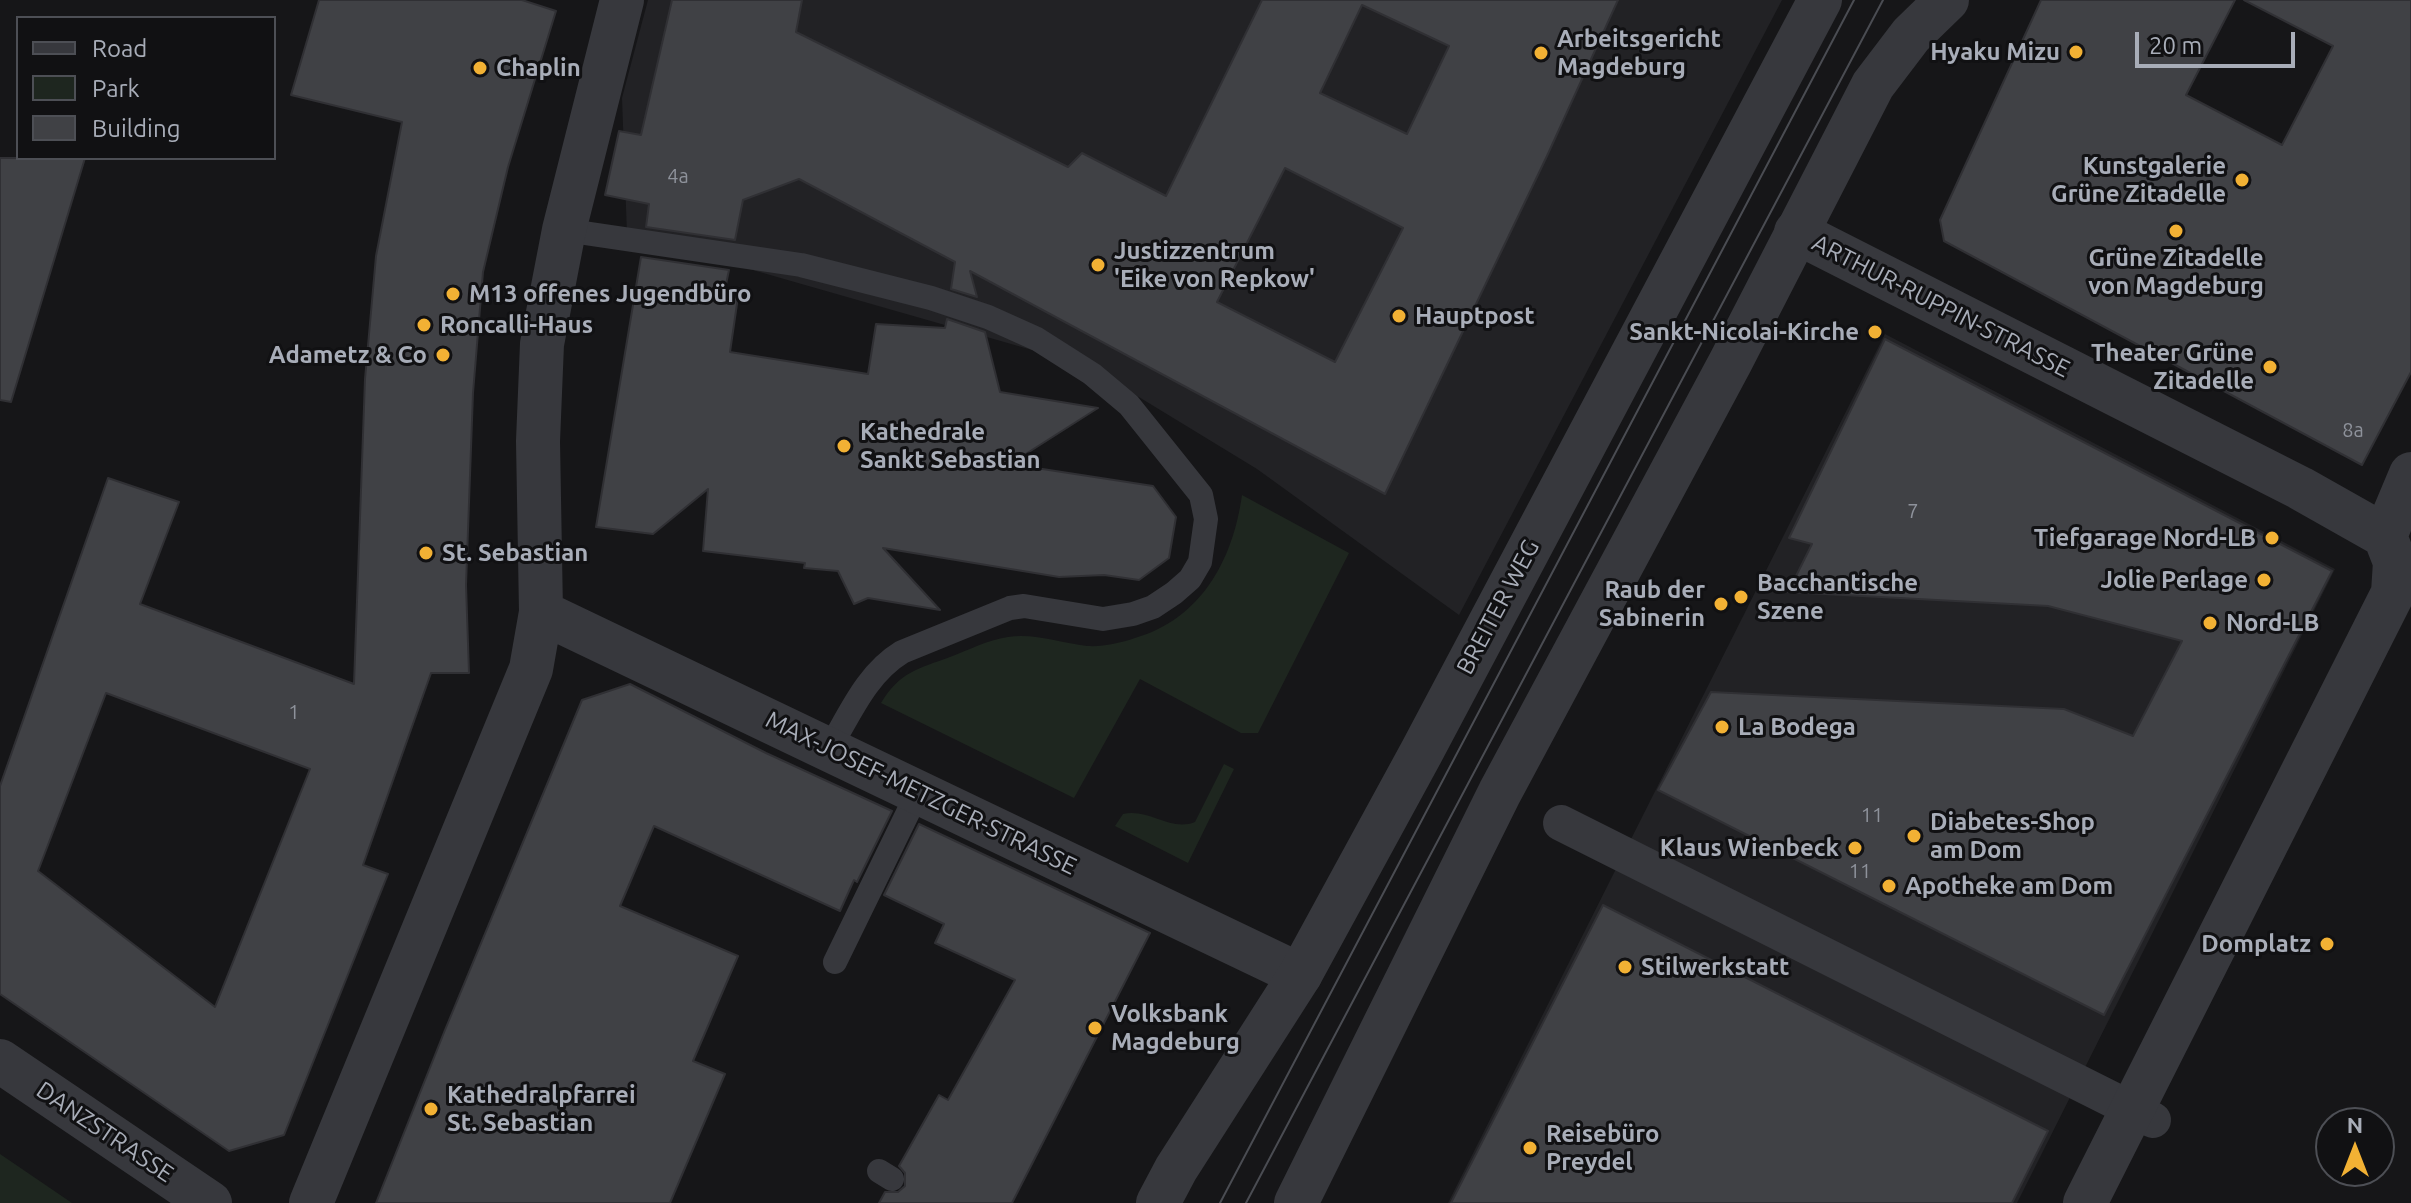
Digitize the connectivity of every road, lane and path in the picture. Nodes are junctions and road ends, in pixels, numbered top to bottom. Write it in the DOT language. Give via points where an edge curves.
graph roads {
  1 [pos="622,0"];
  2 [pos="1820,0"];
  3 [pos="1947,0"];
  4 [pos="564,230"];
  5 [pos="1796,232"];
  6 [pos="2411,474"];
  7 [pos="2385,536"];
  8 [pos="2402,596"];
  9 [pos="541,612"];
  10 [pos="829,749"];
  11 [pos="918,792"];
  12 [pos="1561,823"];
  13 [pos="835,962"];
  14 [pos="1300,975"];
  15 [pos="0,1061"];
  16 [pos="2143,1114"];
  17 [pos="210,1203"];
  18 [pos="311,1203"];
  19 [pos="1158,1203"];
  20 [pos="1296,1203"];
  21 [pos="2085,1203"];
  1 -- 4 [label="street"];
  2 -- 14 [label="street, BREITER WEG"];
  3 -- 5 [label="street" via="1911,35 1873,85"];
  4 -- 9 [label="street" via="539,385"];
  4 -- 10 [label="lane" via="801,265 931,298 1013,327 1092,374 1129,405 1201,495 1206,519 1200,562 1174,593 1143,610 1103,619 1010,608 912,648 869,681"];
  5 -- 7 [label="street, ARTHUR-RUPPIN-STRASSE"];
  5 -- 20 [label="street" via="1500,792"];
  6 -- 7 [label="street"];
  7 -- 8 [label="street"];
  8 -- 16 [label="street"];
  9 -- 10 [label="street, MAX-JOSEF-METZGER-STRASSE"];
  9 -- 18 [label="street" via="525,689"];
  10 -- 11 [label="street, MAX-JOSEF-METZGER-STRASSE"];
  11 -- 13 [label="lane"];
  11 -- 14 [label="street, MAX-JOSEF-METZGER-STRASSE"];
  12 -- 16 [label="street"];
  14 -- 19 [label="street, BREITER WEG"];
  15 -- 17 [label="street, DANZSTRASSE"];
  16 -- 21 [label="street"];
}
